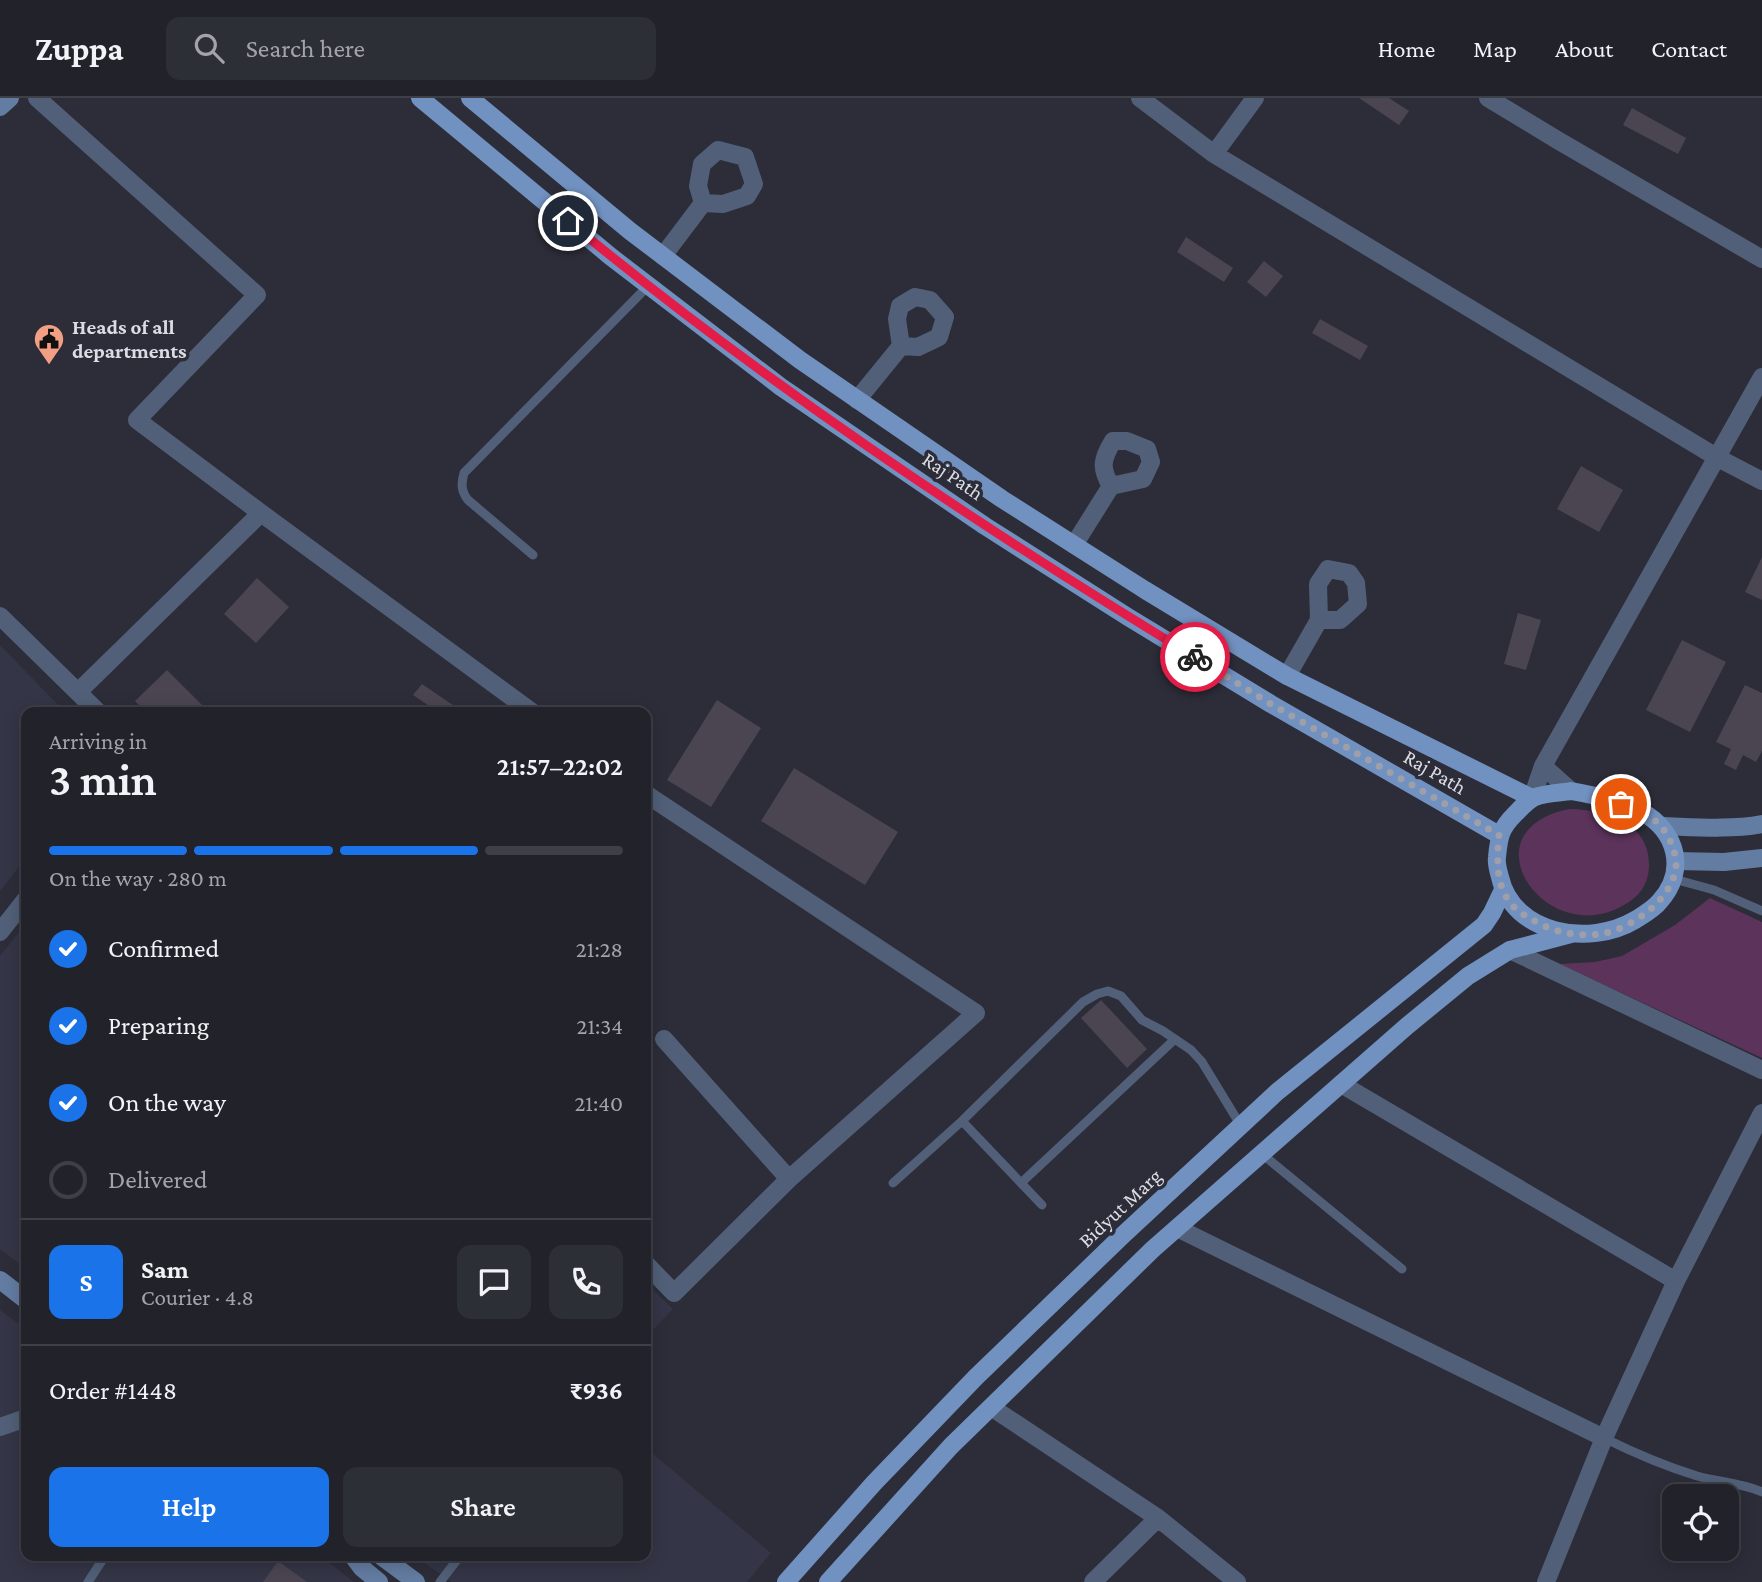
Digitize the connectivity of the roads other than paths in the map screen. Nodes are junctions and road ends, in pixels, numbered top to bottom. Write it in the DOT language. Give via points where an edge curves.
graph roads {
  1 [pos="10,98"];
  2 [pos="37,98"];
  3 [pos="420,98"];
  4 [pos="470,98"];
  5 [pos="1140,98"];
  6 [pos="1255,98"];
  7 [pos="1488,98"];
  8 [pos="0,107"];
  9 [pos="1214,154"];
  10 [pos="704,203"];
  11 [pos="663,256"];
  12 [pos="1762,259"];
  13 [pos="649,285"];
  14 [pos="901,345"];
  15 [pos="1762,377"];
  16 [pos="858,400"];
  17 [pos="1718,458"];
  18 [pos="1762,481"];
  19 [pos="1111,486"];
  20 [pos="261,513"];
  21 [pos="1074,545"];
  22 [pos="533,555"];
  23 [pos="0,616"];
  24 [pos="1319,620"];
  25 [pos="1287,676"];
  26 [pos="78,692"];
  27 [pos="93,707"];
  28 [pos="525,707"];
  29 [pos="1543,766"];
  30 [pos="1571,791"];
  31 [pos="651,797"];
  32 [pos="1532,797"];
  33 [pos="1762,824"];
  34 [pos="1661,827"];
  35 [pos="1499,835"];
  36 [pos="1762,858"];
  37 [pos="1675,870"];
  38 [pos="1503,890"];
  39 [pos="21,905"];
  40 [pos="1762,911"];
  41 [pos="0,932"];
  42 [pos="1571,934"];
  43 [pos="1510,950"];
  44 [pos="1175,1038"];
  45 [pos="664,1039"];
  46 [pos="1762,1070"];
  47 [pos="1341,1084"];
  48 [pos="1762,1113"];
  49 [pos="962,1121"];
  50 [pos="1241,1126"];
  51 [pos="1262,1154"];
  52 [pos="789,1179"];
  53 [pos="893,1183"];
  54 [pos="1021,1184"];
  55 [pos="1042,1205"];
  56 [pos="1177,1228"];
  57 [pos="651,1269"];
  58 [pos="1402,1269"];
  59 [pos="0,1280"];
  60 [pos="1676,1281"];
  61 [pos="21,1296"];
  62 [pos="992,1407"];
  63 [pos="21,1420"];
  64 [pos="0,1427"];
  65 [pos="1604,1438"];
  66 [pos="1762,1492"];
  67 [pos="1158,1518"];
  68 [pos="102,1561"];
  69 [pos="356,1561"];
  70 [pos="388,1561"];
  71 [pos="456,1561"];
  72 [pos="88,1582"];
  73 [pos="379,1582"];
  74 [pos="416,1582"];
  75 [pos="440,1582"];
  76 [pos="786,1582"];
  77 [pos="828,1582"];
  78 [pos="1093,1582"];
  79 [pos="1237,1582"];
  80 [pos="1546,1582"];
  1 -- 8 [label="street"];
  2 -- 20 [label="street" via="257,295 137,420"];
  3 -- 13 [label="main road, Raj Path"];
  4 -- 11 [label="main road, Raj Path"];
  5 -- 9 [label="street"];
  6 -- 9 [label="street"];
  7 -- 12 [label="street"];
  9 -- 17 [label="street"];
  10 -- 11 [label="street"];
  11 -- 16 [label="main road, Raj Path"];
  13 -- 22 [label="lane" via="464,473 461,484 468,500"];
  13 -- 35 [label="main road, Raj Path" via="781,387 985,526 1271,704"];
  14 -- 16 [label="street"];
  15 -- 17 [label="street"];
  16 -- 21 [label="main road, Raj Path"];
  17 -- 18 [label="street"];
  17 -- 29 [label="street"];
  19 -- 21 [label="street"];
  20 -- 26 [label="street"];
  20 -- 28 [label="street"];
  21 -- 25 [label="main road, Raj Path"];
  23 -- 26 [label="street"];
  24 -- 25 [label="street"];
  25 -- 32 [label="main road, Raj Path"];
  26 -- 27 [label="street"];
  29 -- 30 [label="street"];
  29 -- 32 [label="street"];
  30 -- 32 [label="main road"];
  30 -- 34 [label="main road" via="1643,812"];
  31 -- 52 [label="street" via="976,1013"];
  32 -- 35 [label="main road"];
  33 -- 34 [label="street"];
  34 -- 37 [label="main road" via="1670,838"];
  35 -- 38 [label="main road" via="1497,862"];
  36 -- 37 [label="street"];
  37 -- 40 [label="lane"];
  37 -- 42 [label="main road" via="1661,901 1643,915 1602,934"];
  38 -- 42 [label="main road" via="1513,907 1542,927"];
  38 -- 50 [label="main road, Bidyut Marg" via="1477,931"];
  39 -- 41 [label="street"];
  42 -- 43 [label="main road"];
  43 -- 46 [label="street"];
  43 -- 47 [label="main road" via="1468,976"];
  44 -- 49 [label="lane" via="1142,1020 1121,996 1108,990 1097,994 1083,1002"];
  44 -- 50 [label="lane" via="1202,1062"];
  44 -- 54 [label="lane"];
  45 -- 52 [label="street"];
  47 -- 51 [label="main road"];
  47 -- 60 [label="street"];
  48 -- 60 [label="street"];
  49 -- 53 [label="lane"];
  49 -- 54 [label="lane"];
  50 -- 76 [label="main road, Bidyut Marg" via="976,1377"];
  51 -- 56 [label="main road"];
  51 -- 58 [label="lane"];
  52 -- 57 [label="street" via="674,1293"];
  54 -- 55 [label="lane"];
  56 -- 62 [label="main road"];
  56 -- 65 [label="street"];
  59 -- 61 [label="street"];
  60 -- 65 [label="street"];
  62 -- 67 [label="street"];
  62 -- 77 [label="main road"];
  63 -- 64 [label="street"];
  65 -- 66 [label="lane" via="1696,1475"];
  65 -- 80 [label="street"];
  67 -- 78 [label="street"];
  67 -- 79 [label="street"];
  68 -- 72 [label="lane"];
  69 -- 73 [label="street"];
  70 -- 74 [label="street"];
  71 -- 75 [label="lane"];
}
